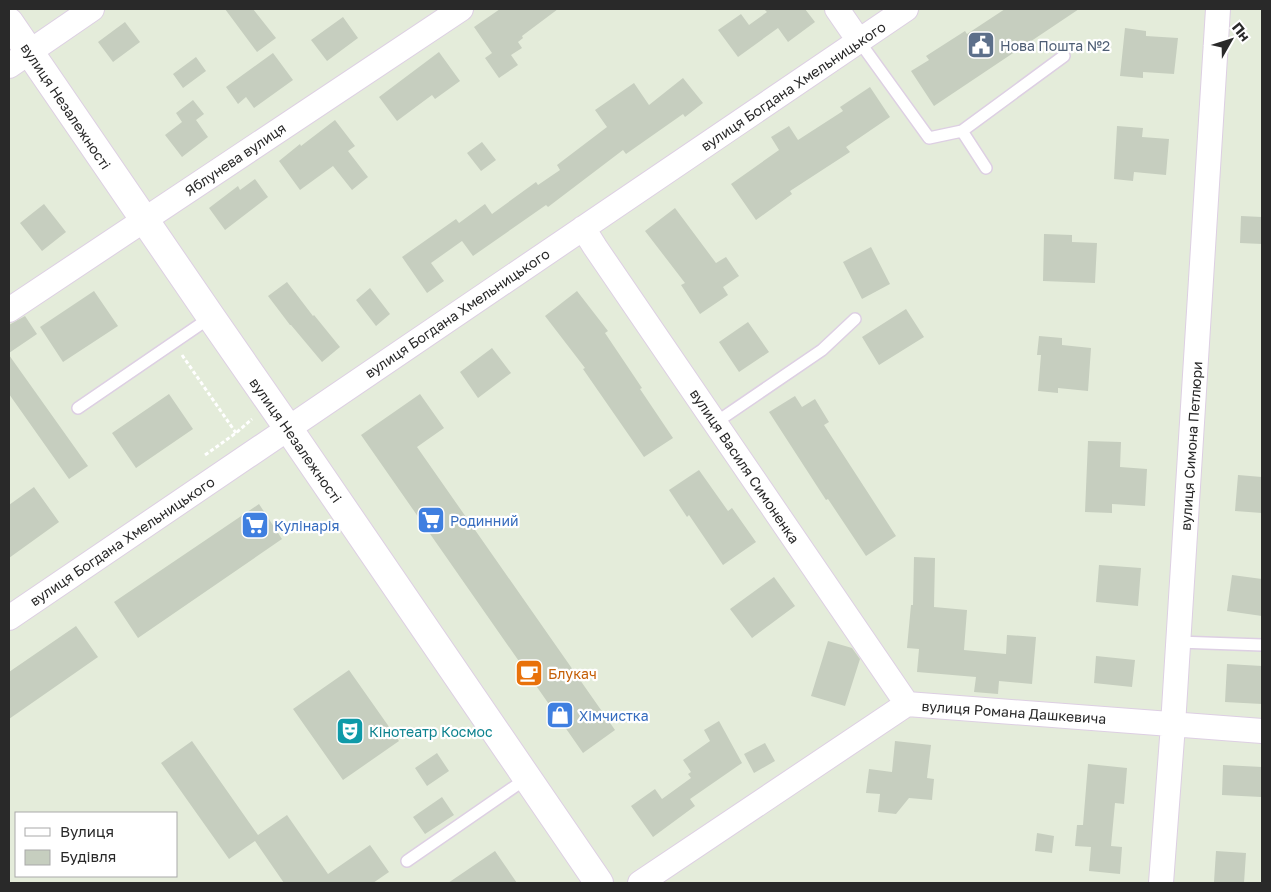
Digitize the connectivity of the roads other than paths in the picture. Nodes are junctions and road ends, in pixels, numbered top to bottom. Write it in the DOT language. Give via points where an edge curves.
graph roads {
  1 [pos="92,9"];
  2 [pos="461,9"];
  3 [pos="837,9"];
  4 [pos="906,9"];
  5 [pos="1218,9"];
  6 [pos="9,22"];
  7 [pos="859,41"];
  8 [pos="1064,56"];
  9 [pos="19,59"];
  10 [pos="962,131"];
  11 [pos="986,168"];
  12 [pos="144,220"];
  13 [pos="583,228"];
  14 [pos="9,310"];
  15 [pos="211,318"];
  16 [pos="855,319"];
  17 [pos="78,408"];
  18 [pos="715,423"];
  19 [pos="288,428"];
  20 [pos="9,618"];
  21 [pos="1178,642"];
  22 [pos="1262,645"];
  23 [pos="907,704"];
  24 [pos="1173,725"];
  25 [pos="1262,732"];
  26 [pos="527,778"];
  27 [pos="407,862"];
  28 [pos="599,883"];
  29 [pos="640,883"];
  30 [pos="1161,883"];
  1 -- 9 [label="street"];
  2 -- 12 [label="street, Яблунева вулиця"];
  3 -- 7 [label="street"];
  4 -- 7 [label="street, вулиця Богдана Хмельницького"];
  5 -- 21 [label="street, вулиця Симона Петлюри"];
  6 -- 9 [label="main road, вулиця Незалежності"];
  7 -- 10 [label="lane" via="929,138"];
  7 -- 13 [label="street, вулиця Богдана Хмельницького"];
  8 -- 10 [label="lane"];
  9 -- 12 [label="main road, вулиця Незалежності"];
  10 -- 11 [label="lane"];
  12 -- 14 [label="street, Яблунева вулиця"];
  12 -- 15 [label="main road, вулиця Незалежності"];
  13 -- 18 [label="street, вулиця Василя Симоненка"];
  13 -- 19 [label="street, вулиця Богдана Хмельницького"];
  15 -- 17 [label="lane"];
  15 -- 19 [label="main road, вулиця Незалежності"];
  16 -- 18 [label="lane" via="822,350"];
  18 -- 23 [label="street, вулиця Василя Симоненка"];
  19 -- 20 [label="street, вулиця Богдана Хмельницького"];
  19 -- 26 [label="main road, вулиця Незалежності"];
  21 -- 22 [label="lane"];
  21 -- 24 [label="street, вулиця Симона Петлюри"];
  23 -- 24 [label="street, вулиця Романа Дашкевича"];
  23 -- 29 [label="street, вулиця Романа Дашкевича"];
  24 -- 25 [label="street, вулиця Романа Дашкевича"];
  24 -- 30 [label="street, вулиця Симона Петлюри"];
  26 -- 27 [label="lane"];
  26 -- 28 [label="main road, вулиця Незалежності"];
}
